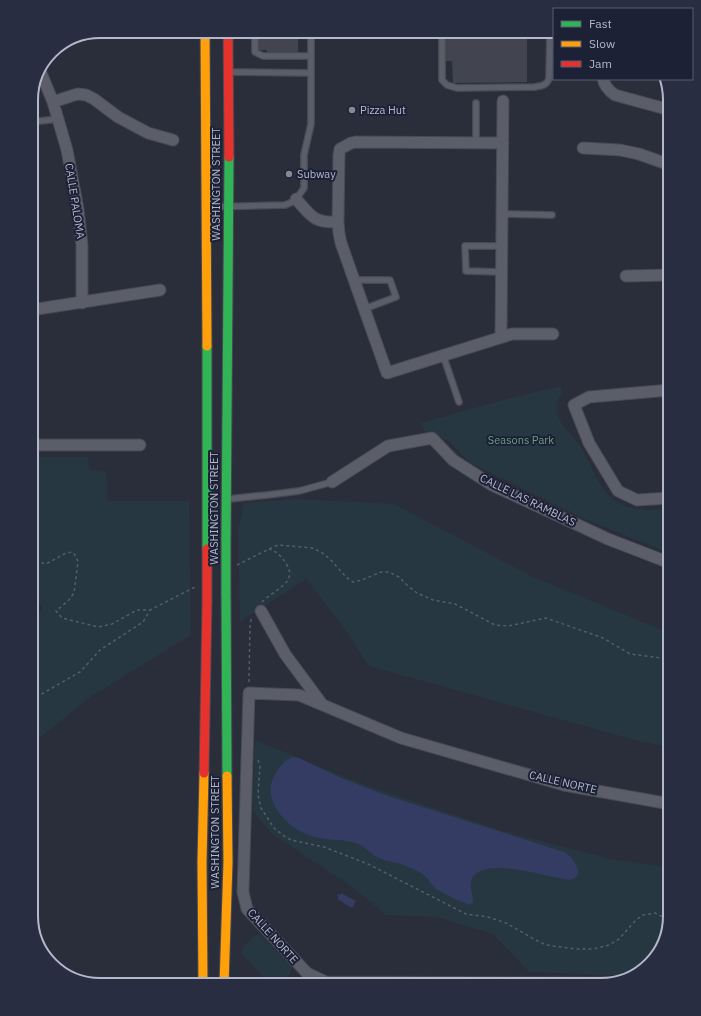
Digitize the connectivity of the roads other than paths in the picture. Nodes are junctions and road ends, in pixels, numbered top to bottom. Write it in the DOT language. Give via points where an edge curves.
graph roads {
  1 [pos="205,38"];
  2 [pos="228,38"];
  3 [pos="255,38"];
  4 [pos="312,38"];
  5 [pos="442,38"];
  6 [pos="550,38"];
  7 [pos="311,56"];
  8 [pos="228,72"];
  9 [pos="311,73"];
  10 [pos="42,77"];
  11 [pos="603,80"];
  12 [pos="503,101"];
  13 [pos="52,102"];
  14 [pos="476,103"];
  15 [pos="663,108"];
  16 [pos="58,119"];
  17 [pos="38,121"];
  18 [pos="173,140"];
  19 [pos="476,142"];
  20 [pos="503,143"];
  21 [pos="582,148"];
  22 [pos="663,163"];
  23 [pos="296,199"];
  24 [pos="206,207"];
  25 [pos="229,207"];
  26 [pos="502,214"];
  27 [pos="552,215"];
  28 [pos="338,222"];
  29 [pos="502,246"];
  30 [pos="502,272"];
  31 [pos="663,275"];
  32 [pos="626,276"];
  33 [pos="354,280"];
  34 [pos="160,290"];
  35 [pos="82,303"];
  36 [pos="38,309"];
  37 [pos="364,309"];
  38 [pos="554,334"];
  39 [pos="501,336"];
  40 [pos="443,355"];
  41 [pos="663,391"];
  42 [pos="459,402"];
  43 [pos="140,444"];
  44 [pos="38,445"];
  45 [pos="332,482"];
  46 [pos="663,498"];
  47 [pos="226,499"];
  48 [pos="663,560"];
  49 [pos="262,611"];
  50 [pos="322,705"];
  51 [pos="663,803"];
  52 [pos="203,978"];
  53 [pos="224,978"];
  54 [pos="317,978"];
  1 -- 24 [label="main road, WASHINGTON STREET"];
  2 -- 8 [label="main road, WASHINGTON STREET"];
  3 -- 7 [label="lane" via="255,52 263,56"];
  4 -- 7 [label="lane"];
  5 -- 6 [label="lane" via="442,80 447,85 457,88 534,87 547,84"];
  7 -- 9 [label="lane"];
  8 -- 9 [label="lane"];
  8 -- 25 [label="main road, WASHINGTON STREET"];
  9 -- 23 [label="lane" via="311,124 304,155 304,188"];
  10 -- 13 [label="street, CALLE PALOMA"];
  11 -- 15 [label="street" via="605,86 615,95"];
  12 -- 20 [label="street"];
  13 -- 16 [label="street, CALLE PALOMA"];
  13 -- 18 [label="street" via="78,94 86,95 118,117 148,133"];
  14 -- 19 [label="lane"];
  16 -- 17 [label="lane"];
  16 -- 35 [label="street, CALLE PALOMA" via="67,150 78,209 82,245"];
  19 -- 20 [label="street"];
  19 -- 28 [label="street" via="356,142 344,146 340,149 339,155"];
  20 -- 26 [label="street"];
  21 -- 22 [label="street" via="620,150"];
  23 -- 25 [label="lane" via="285,205"];
  23 -- 28 [label="street" via="317,221"];
  24 -- 25 [label="lane"];
  24 -- 52 [label="main road, WASHINGTON STREET, bridge" via="207,603 202,862"];
  25 -- 47 [label="main road, WASHINGTON STREET"];
  26 -- 27 [label="lane"];
  26 -- 29 [label="street"];
  28 -- 33 [label="street" via="341,243"];
  29 -- 30 [label="street"];
  29 -- 30 [label="lane" via="465,246 466,271"];
  30 -- 39 [label="street"];
  31 -- 32 [label="street"];
  33 -- 37 [label="street"];
  33 -- 37 [label="lane" via="390,280 396,297"];
  34 -- 35 [label="street"];
  35 -- 36 [label="street"];
  37 -- 40 [label="street" via="387,373"];
  38 -- 39 [label="street"];
  39 -- 40 [label="street"];
  40 -- 42 [label="lane"];
  41 -- 46 [label="street" via="589,397 574,405 589,443 618,491 637,500"];
  43 -- 44 [label="street"];
  45 -- 47 [label="lane" via="267,496"];
  45 -- 48 [label="street, CALLE LAS RAMBLAS" via="388,446 432,438 453,460 492,485 608,539"];
  47 -- 53 [label="main road, WASHINGTON STREET, bridge" via="228,862"];
  49 -- 50 [label="street" via="285,654"];
  50 -- 51 [label="street, CALLE NORTE" via="401,738 564,785"];
  50 -- 54 [label="street, CALLE NORTE" via="299,695 249,693 243,892 247,909 306,973"];
}
